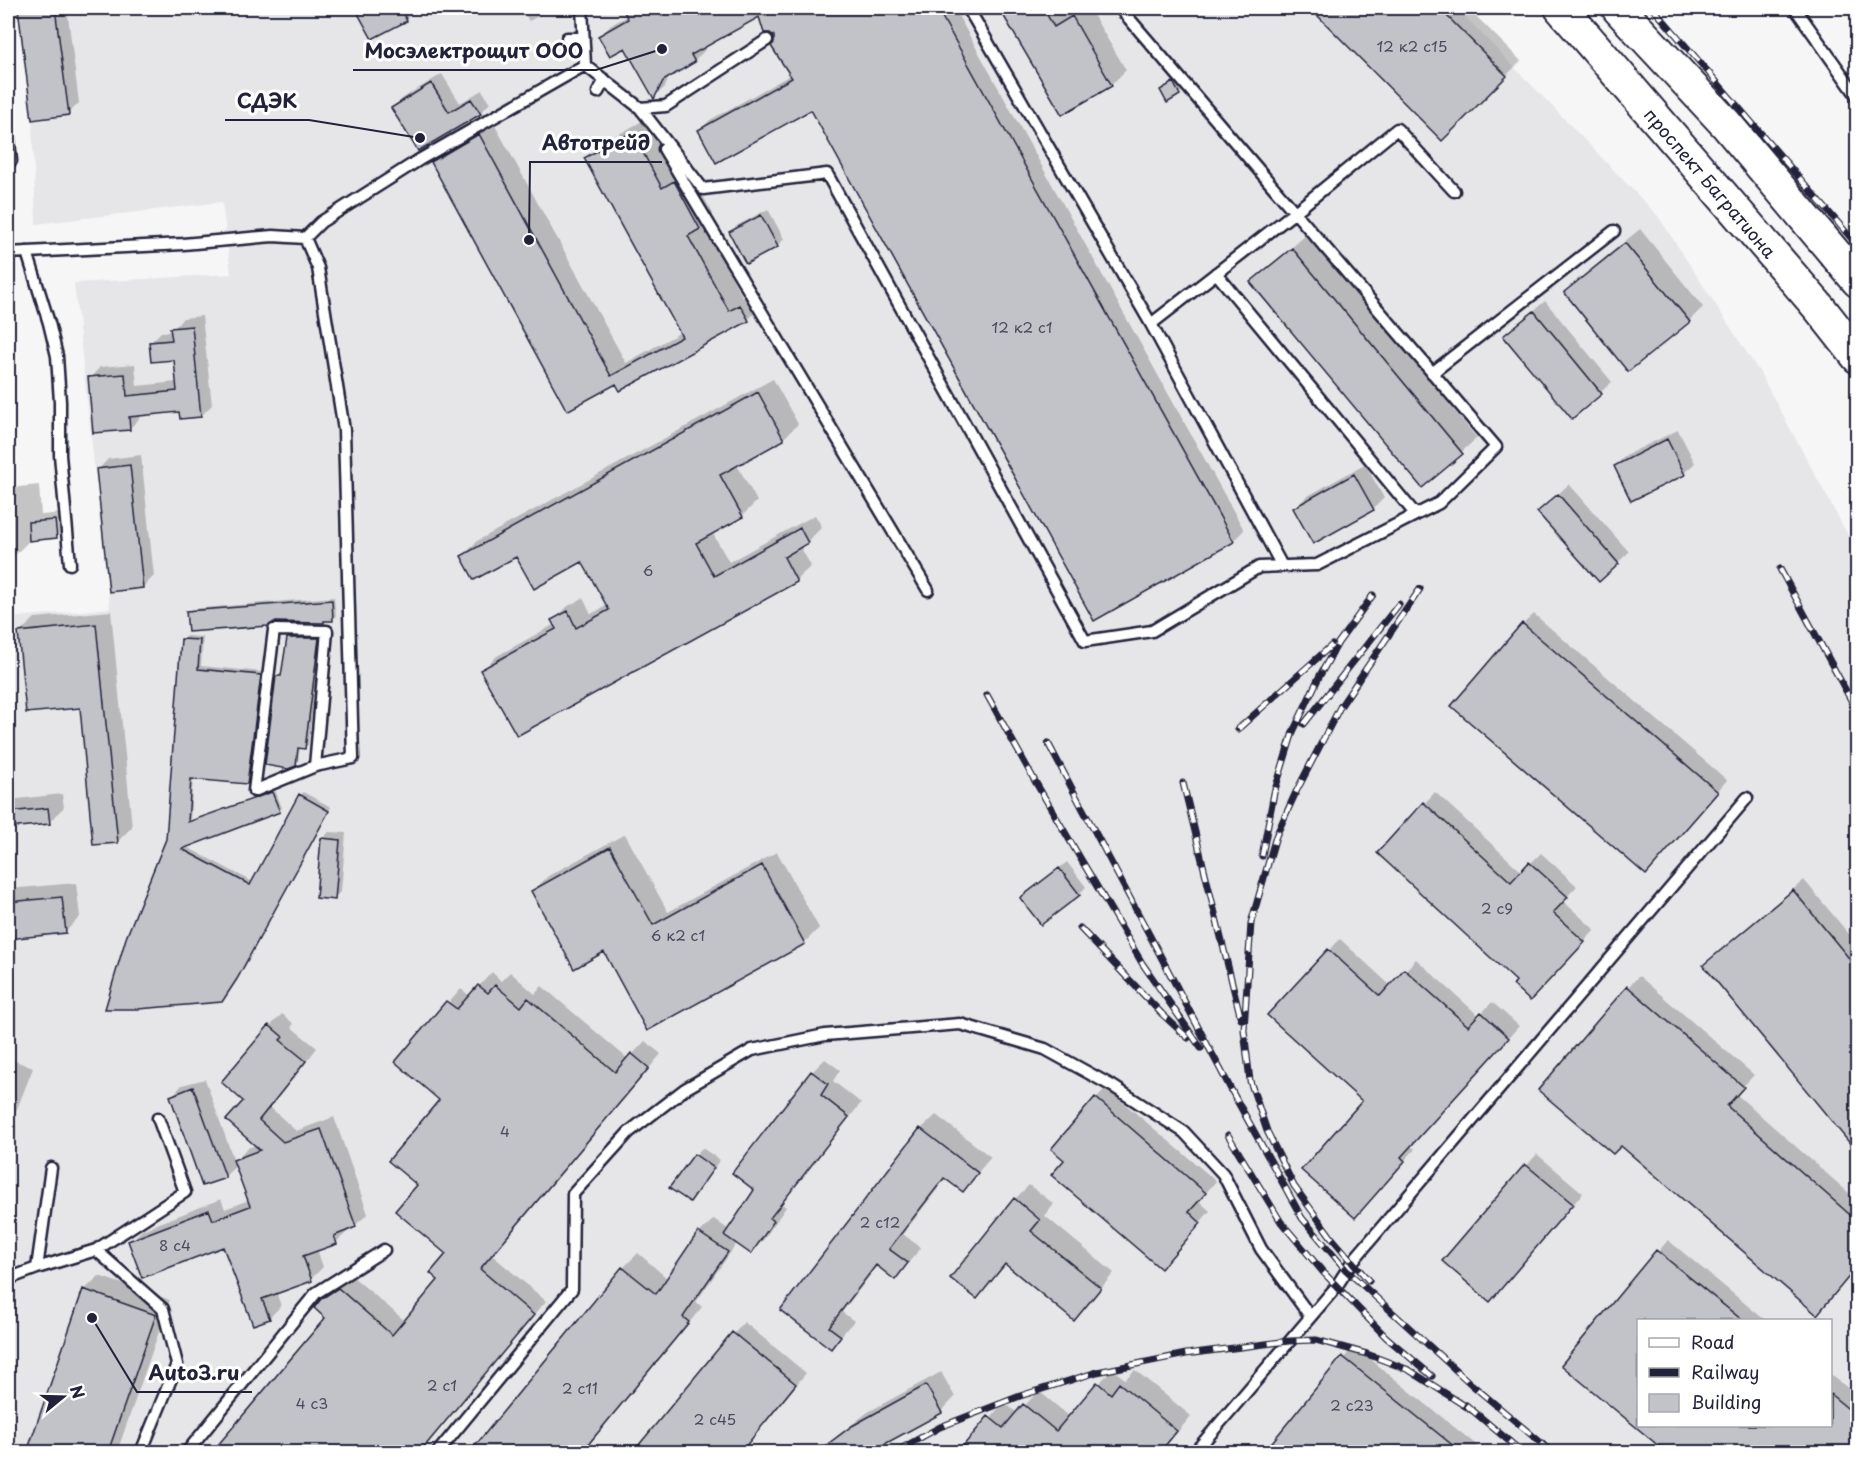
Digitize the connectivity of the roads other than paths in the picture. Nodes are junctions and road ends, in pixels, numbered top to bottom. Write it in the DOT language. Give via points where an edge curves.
graph roads {
  1 [pos="582,8"];
  2 [pos="968,8"];
  3 [pos="1120,8"];
  4 [pos="1561,8"];
  5 [pos="1618,8"];
  6 [pos="1795,8"];
  7 [pos="567,38"];
  8 [pos="584,38"];
  9 [pos="767,40"];
  10 [pos="585,65"];
  11 [pos="605,80"];
  12 [pos="598,92"];
  13 [pos="1857,97"];
  14 [pos="640,108"];
  15 [pos="8,132"];
  16 [pos="8,161"];
  17 [pos="1454,191"];
  18 [pos="1295,213"];
  19 [pos="1614,231"];
  20 [pos="305,238"];
  21 [pos="27,252"];
  22 [pos="8,253"];
  23 [pos="1216,273"];
  24 [pos="1857,281"];
  25 [pos="1151,324"];
  26 [pos="1857,357"];
  27 [pos="1432,373"];
  28 [pos="1416,515"];
  29 [pos="70,564"];
  30 [pos="1282,566"];
  31 [pos="928,590"];
  32 [pos="315,766"];
  33 [pos="1747,798"];
  34 [pos="158,1118"];
  35 [pos="51,1168"];
  36 [pos="96,1250"];
  37 [pos="384,1250"];
  38 [pos="37,1268"];
  39 [pos="8,1279"];
  40 [pos="1310,1316"];
  41 [pos="142,1450"];
  42 [pos="187,1452"];
  43 [pos="438,1452"];
  44 [pos="1195,1452"];
  1 -- 8 [label="lane"];
  2 -- 25 [label="lane"];
  3 -- 18 [label="lane"];
  4 -- 26 [label="main road, проспект Багратиона"];
  5 -- 24 [label="main road" via="1726,124"];
  6 -- 13 [label="lane"];
  7 -- 8 [label="lane"];
  8 -- 10 [label="lane"];
  9 -- 14 [label="lane" via="666,106"];
  10 -- 11 [label="lane"];
  10 -- 20 [label="lane" via="413,164 321,222"];
  11 -- 12 [label="lane"];
  11 -- 14 [label="lane"];
  14 -- 30 [label="lane" via="703,189 827,174 1086,641 1152,631 1259,567"];
  14 -- 31 [label="lane"];
  15 -- 16 [label="lane"];
  17 -- 18 [label="lane" via="1396,129"];
  18 -- 23 [label="lane"];
  18 -- 27 [label="lane"];
  19 -- 27 [label="lane"];
  20 -- 21 [label="lane" via="273,236"];
  20 -- 32 [label="lane" via="318,268 344,430 354,758"];
  21 -- 22 [label="lane"];
  21 -- 29 [label="lane" via="57,356 60,455"];
  23 -- 25 [label="lane"];
  23 -- 28 [label="lane"];
  25 -- 30 [label="lane"];
  27 -- 28 [label="lane" via="1496,447 1439,503"];
  28 -- 30 [label="lane" via="1317,565"];
  32 -- 32 [label="lane" via="254,790 274,630 327,631"];
  33 -- 40 [label="lane"];
  34 -- 36 [label="lane" via="185,1192"];
  35 -- 38 [label="lane"];
  36 -- 38 [label="lane"];
  36 -- 41 [label="lane" via="163,1309 177,1364"];
  37 -- 42 [label="lane" via="316,1293"];
  38 -- 39 [label="lane"];
  40 -- 43 [label="lane" via="1261,1249 1223,1174 1184,1132 1114,1087 1045,1049 960,1024 825,1035 752,1050 685,1089 629,1132 573,1194 572,1289"];
  40 -- 44 [label="lane"];
}
